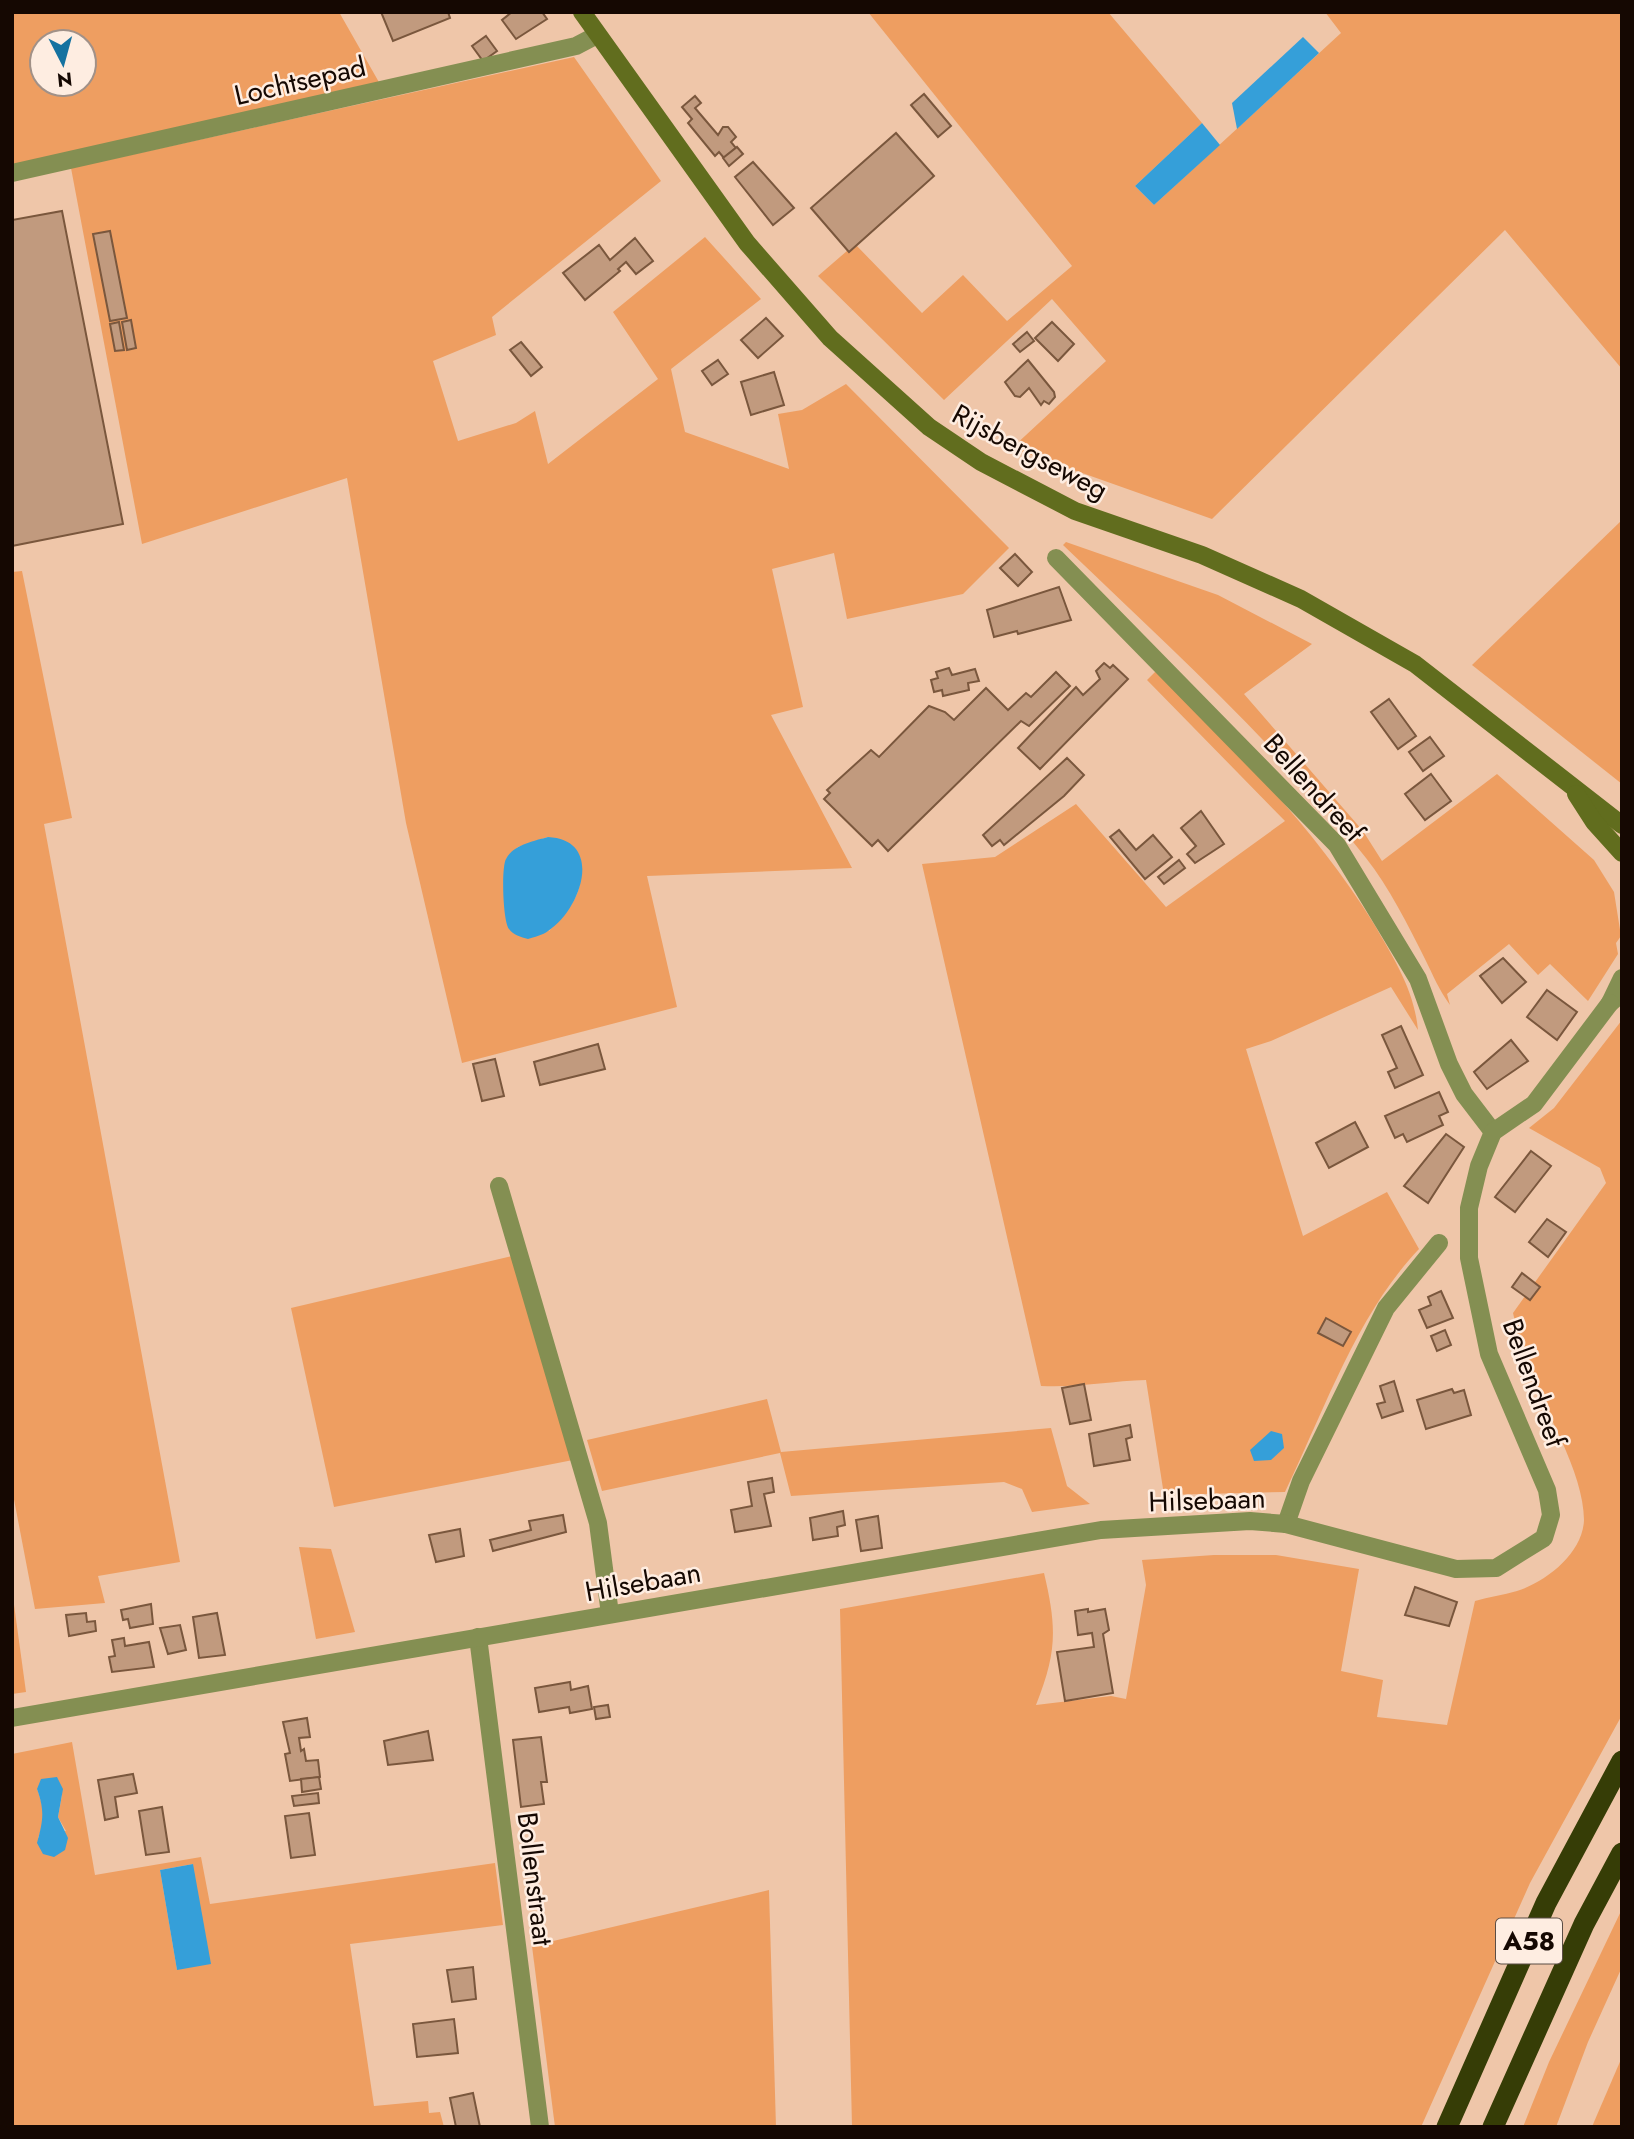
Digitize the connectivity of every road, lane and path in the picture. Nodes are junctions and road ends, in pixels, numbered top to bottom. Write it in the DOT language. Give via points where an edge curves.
graph roads {
  1 [pos="582,12"];
  2 [pos="597,35"];
  3 [pos="12,173"];
  4 [pos="1056,558"];
  5 [pos="1574,791"];
  6 [pos="1622,825"];
  7 [pos="1622,853"];
  8 [pos="1622,978"];
  9 [pos="1616,998"];
  10 [pos="1493,1132"];
  11 [pos="499,1186"];
  12 [pos="1439,1243"];
  13 [pos="1286,1524"];
  14 [pos="1518,1556"];
  15 [pos="610,1614"];
  16 [pos="478,1637"];
  17 [pos="12,1718"];
  18 [pos="1622,1761"];
  19 [pos="1622,1853"];
  20 [pos="540,2127"];
  21 [pos="1447,2127"];
  22 [pos="1493,2127"];
  1 -- 2 [label="main road, Rijsbergseweg"];
  2 -- 3 [label="street, Lochtsepad" via="576,46"];
  2 -- 5 [label="main road, Rijsbergseweg" via="747,243 830,338 929,427 981,462 1074,512 1202,555 1313,605 1415,663 1532,752"];
  4 -- 10 [label="street, Bellendreef" via="1337,845 1418,979 1464,1094"];
  5 -- 6 [label="main road, Rijsbergseweg"];
  5 -- 7 [label="main road, Rijsbergseweg"];
  8 -- 9 [label="street"];
  9 -- 10 [label="street" via="1534,1104"];
  10 -- 14 [label="street, Bellendreef" via="1469,1208 1469,1258 1489,1354 1547,1490 1551,1515 1544,1538"];
  11 -- 15 [label="street" via="598,1523"];
  12 -- 13 [label="street, Hilsebaan" via="1385,1308 1301,1481"];
  13 -- 14 [label="street, Hilsebaan" via="1456,1569 1496,1568"];
  13 -- 15 [label="street, Hilsebaan" via="1250,1521 1101,1530"];
  15 -- 16 [label="street, Hilsebaan"];
  16 -- 17 [label="street, Hilsebaan"];
  16 -- 20 [label="street, Bollenstraat"];
  18 -- 21 [label="highway, A58" via="1546,1903"];
  19 -- 22 [label="highway, A58" via="1584,1924"];
}
